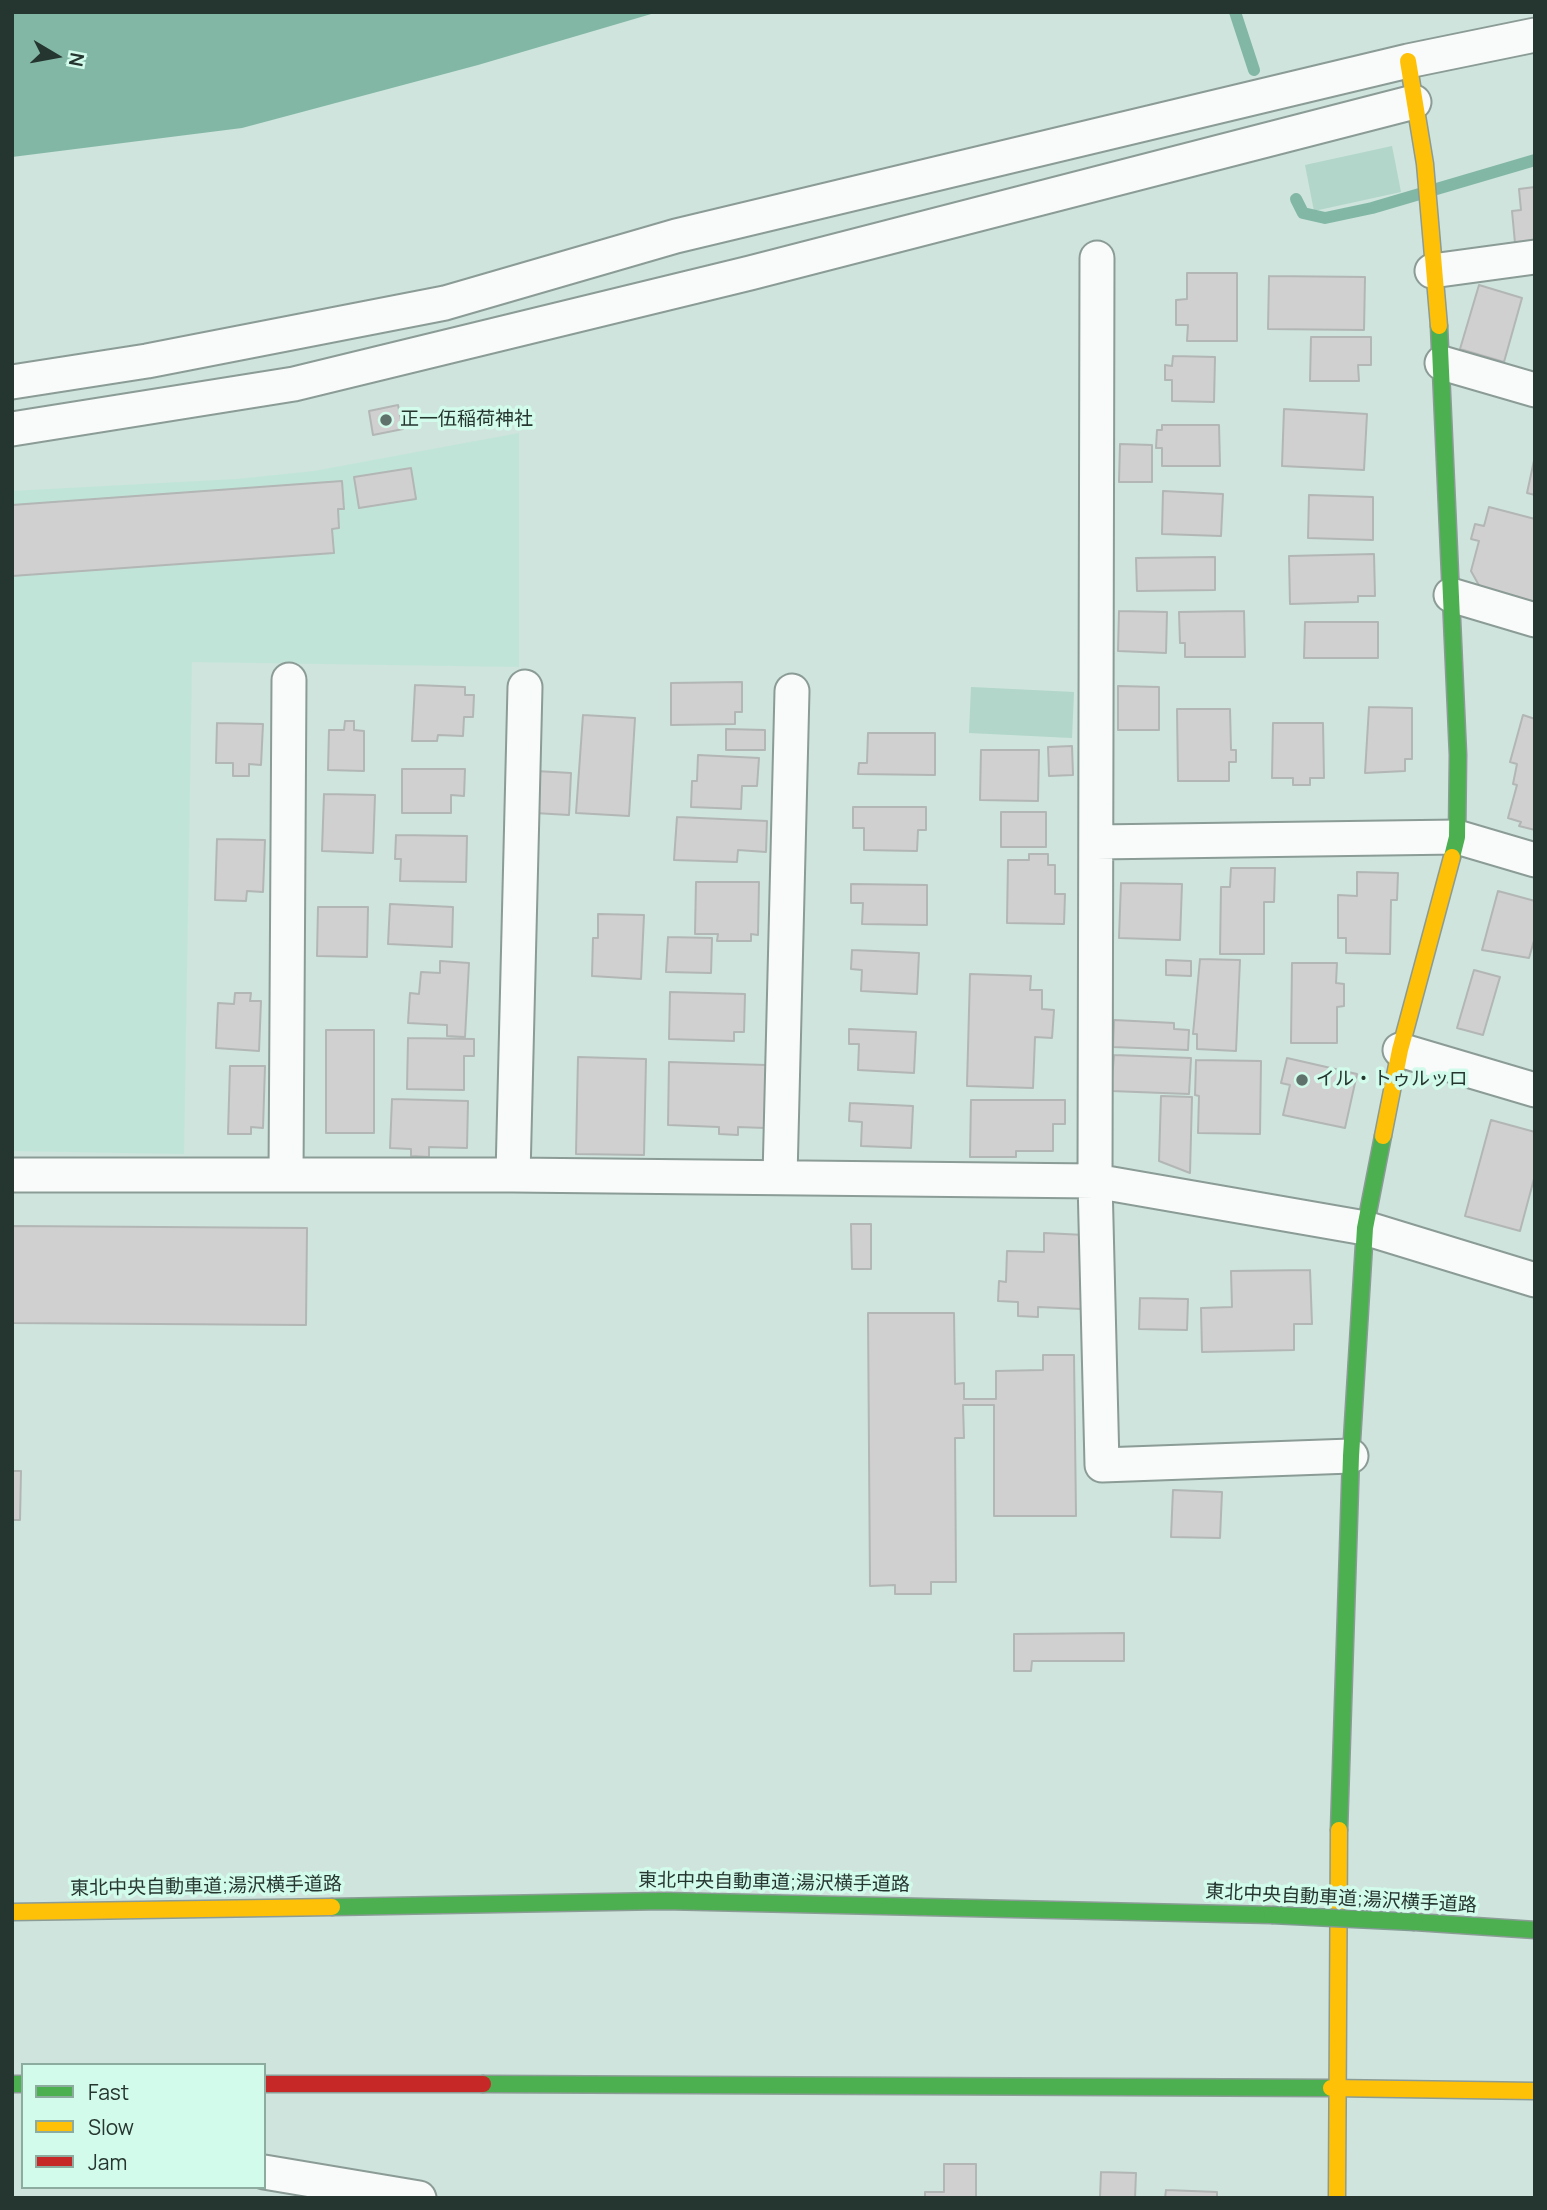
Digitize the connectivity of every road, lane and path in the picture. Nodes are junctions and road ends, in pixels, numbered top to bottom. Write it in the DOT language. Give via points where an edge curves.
graph roads {
  1 [pos="1535,35"];
  2 [pos="1408,61"];
  3 [pos="1414,102"];
  4 [pos="1535,257"];
  5 [pos="1097,258"];
  6 [pos="1432,271"];
  7 [pos="1443,363"];
  8 [pos="12,382"];
  9 [pos="1535,390"];
  10 [pos="12,429"];
  11 [pos="1451,595"];
  12 [pos="1535,620"];
  13 [pos="289,680"];
  14 [pos="525,687"];
  15 [pos="792,691"];
  16 [pos="1457,837"];
  17 [pos="1096,842"];
  18 [pos="1535,860"];
  19 [pos="1400,1050"];
  20 [pos="1535,1090"];
  21 [pos="286,1174"];
  22 [pos="12,1175"];
  23 [pos="513,1175"];
  24 [pos="780,1177"];
  25 [pos="1096,1181"];
  26 [pos="1365,1228"];
  27 [pos="1535,1280"];
  28 [pos="1351,1457"];
  29 [pos="12,1912"];
  30 [pos="1535,1930"];
  31 [pos="266,2084"];
  32 [pos="1336,2087"];
  33 [pos="1535,2091"];
  34 [pos="266,2172"];
  35 [pos="419,2198"];
  36 [pos="1337,2198"];
  1 -- 2 [label="street"];
  2 -- 3 [label="main road"];
  2 -- 8 [label="street" via="676,236 445,303 147,361"];
  3 -- 6 [label="main road" via="1430,209"];
  3 -- 10 [label="street" via="294,384"];
  4 -- 6 [label="street"];
  5 -- 17 [label="street"];
  6 -- 7 [label="main road"];
  7 -- 9 [label="street"];
  7 -- 11 [label="main road"];
  11 -- 12 [label="street"];
  11 -- 16 [label="main road"];
  13 -- 21 [label="street"];
  14 -- 23 [label="street"];
  15 -- 24 [label="street"];
  16 -- 17 [label="street"];
  16 -- 18 [label="street"];
  16 -- 19 [label="main road"];
  17 -- 25 [label="street"];
  19 -- 20 [label="street"];
  19 -- 26 [label="main road"];
  21 -- 22 [label="street"];
  21 -- 23 [label="street"];
  23 -- 24 [label="street"];
  24 -- 25 [label="street"];
  25 -- 26 [label="street"];
  25 -- 28 [label="street" via="1102,1465"];
  26 -- 27 [label="street"];
  26 -- 28 [label="main road"];
  28 -- 32 [label="main road" via="1340,1749"];
  29 -- 30 [label="main road, 東北中央自動車道;湯沢横手道路, bridge" via="664,1901 1272,1915"];
  31 -- 32 [label="main road"];
  32 -- 33 [label="main road"];
  32 -- 36 [label="main road"];
  34 -- 35 [label="street"];
}
